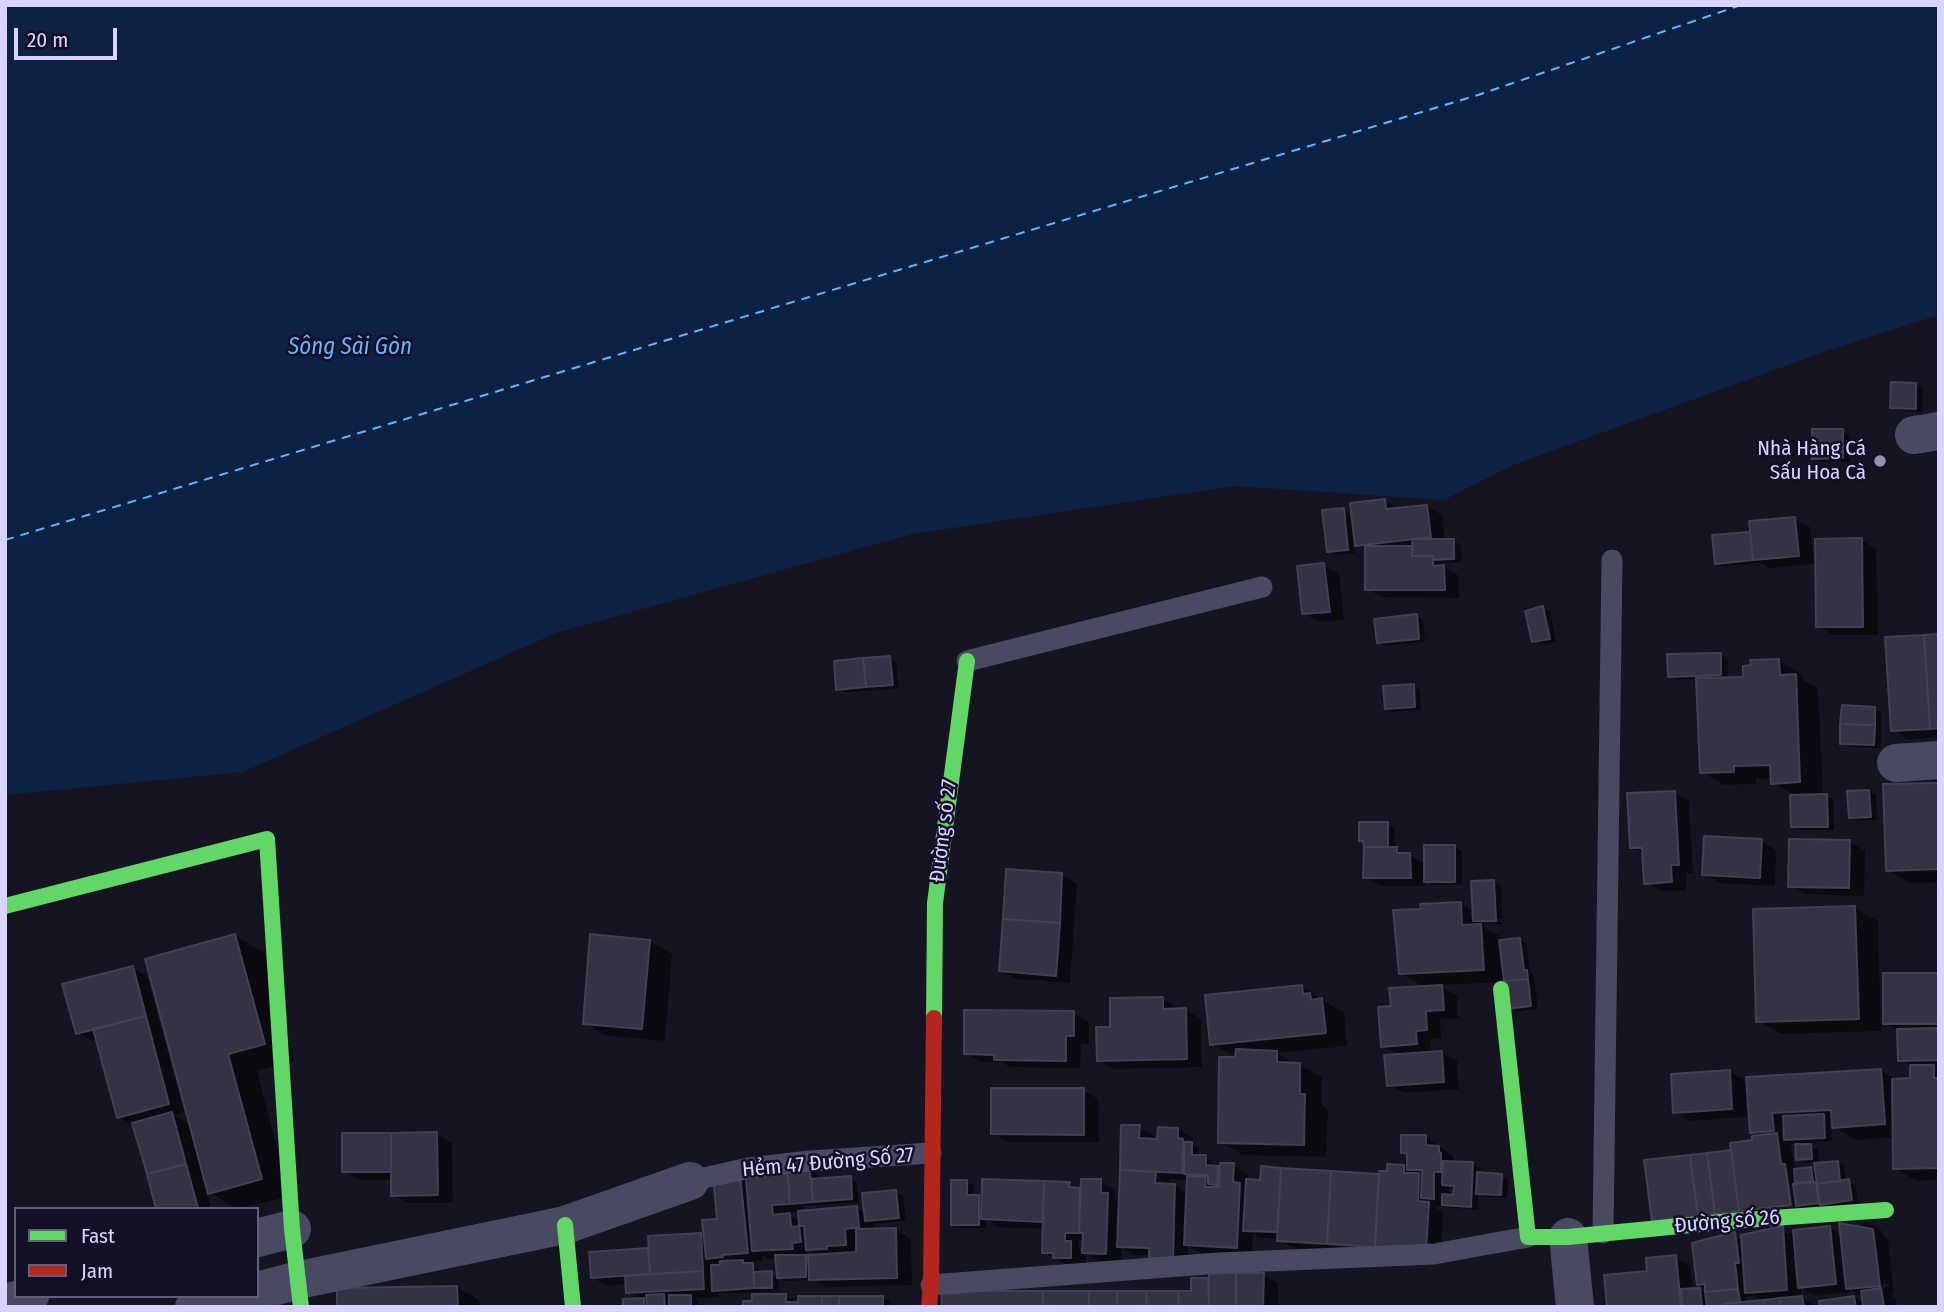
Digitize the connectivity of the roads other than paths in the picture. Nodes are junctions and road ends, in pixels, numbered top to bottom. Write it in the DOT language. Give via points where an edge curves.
graph roads {
  1 [pos="1612,560"];
  2 [pos="1262,587"];
  3 [pos="967,661"];
  4 [pos="1939,760"];
  5 [pos="1896,763"];
  6 [pos="5,905"];
  7 [pos="1501,989"];
  8 [pos="931,1153"];
  9 [pos="690,1181"];
  10 [pos="1886,1210"];
  11 [pos="565,1225"];
  12 [pos="275,1233"];
  13 [pos="1585,1235"];
  14 [pos="1528,1237"];
  15 [pos="259,1291"];
  16 [pos="300,1293"];
  17 [pos="930,1296"];
  18 [pos="23,1298"];
  19 [pos="228,1298"];
  20 [pos="5,1303"];
  21 [pos="194,1307"];
  22 [pos="573,1307"];
  23 [pos="1575,1307"];
  1 -- 13 [label="lane"];
  2 -- 3 [label="lane, Đường số 27"];
  3 -- 8 [label="street, Đường số 27" via="935,903"];
  4 -- 5 [label="street"];
  6 -- 12 [label="street" via="267,839"];
  7 -- 14 [label="street"];
  8 -- 9 [label="lane, Hẻm 47 Đường Số 27" via="798,1162"];
  8 -- 17 [label="street, Đường số 27"];
  9 -- 11 [label="street, Hẻm 47 Đường Số 27"];
  10 -- 13 [label="street, Đường số 26"];
  11 -- 16 [label="street, Hẻm 47 Đường Số 27"];
  11 -- 22 [label="street"];
  12 -- 16 [label="street"];
  13 -- 14 [label="street, Đường số 26"];
  13 -- 23 [label="street"];
  14 -- 17 [label="lane" via="1434,1254 1219,1264"];
  15 -- 16 [label="street, Hẻm 47 Đường Số 27"];
  18 -- 20 [label="street"];
  19 -- 21 [label="street"];
}
